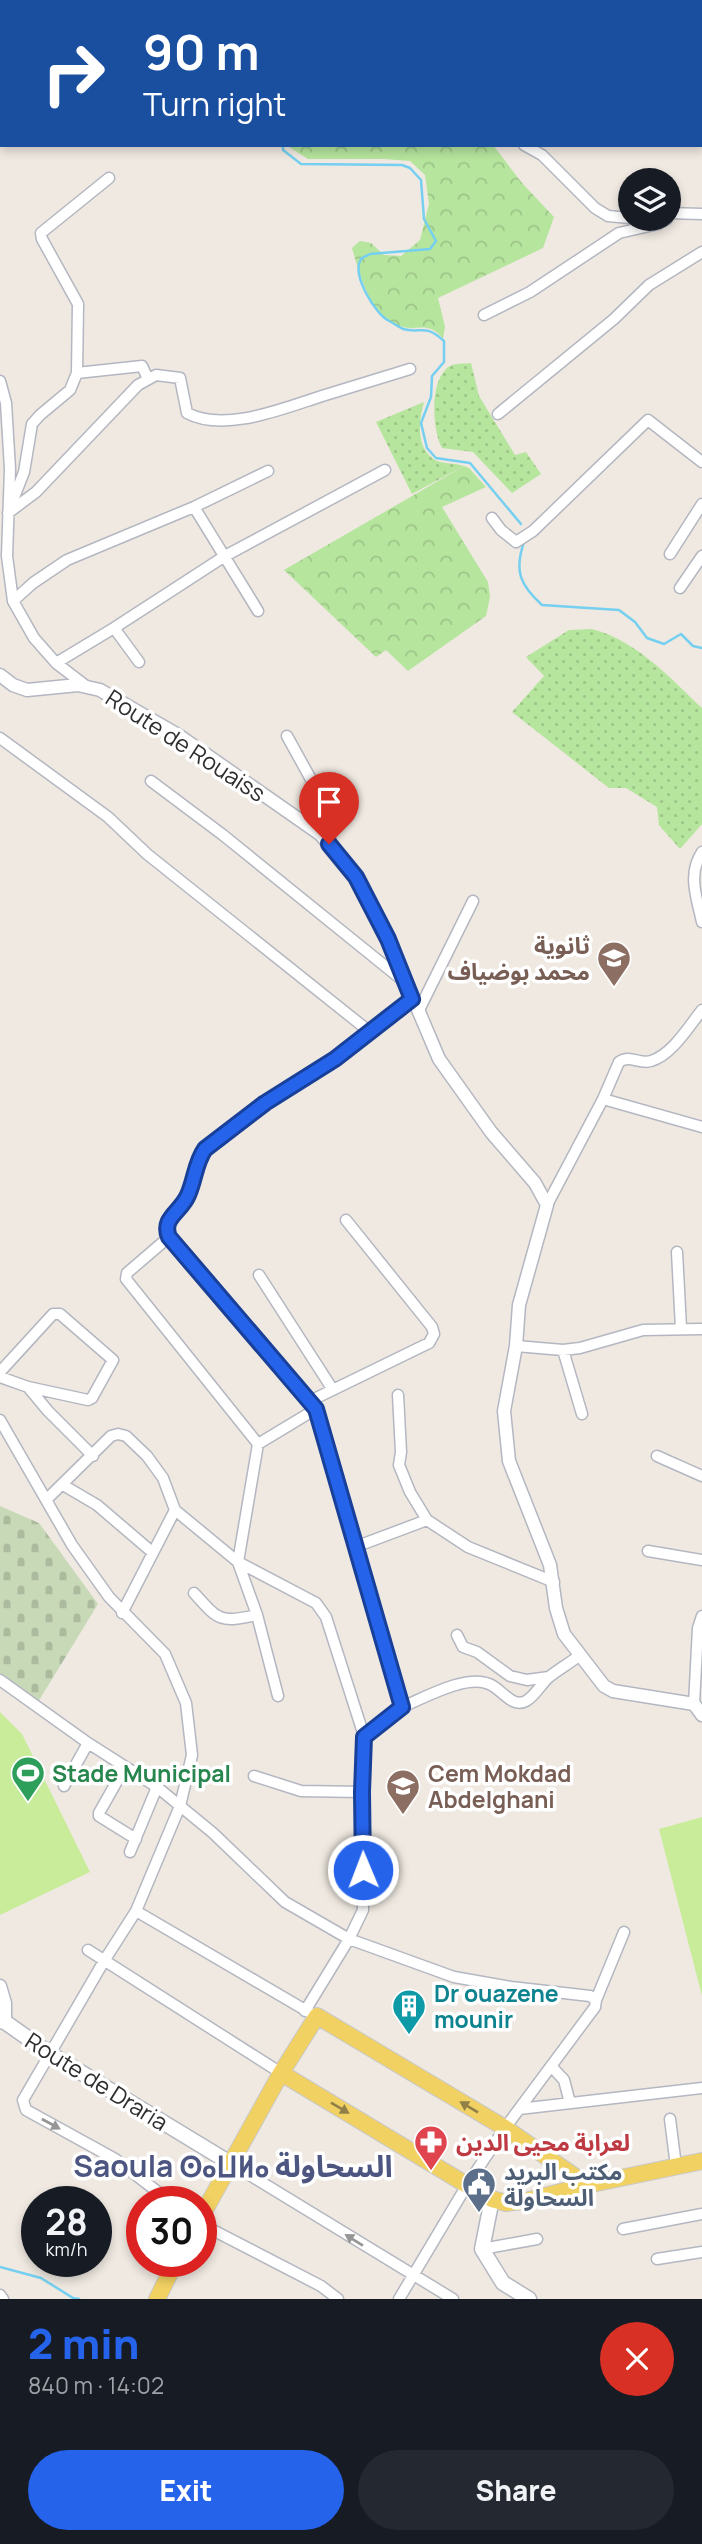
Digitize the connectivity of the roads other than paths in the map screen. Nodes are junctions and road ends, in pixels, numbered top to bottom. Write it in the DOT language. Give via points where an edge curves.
graph roads {
  1 [pos="528,147"];
  2 [pos="109,178"];
  3 [pos="702,214"];
  4 [pos="681,215"];
  5 [pos="618,217"];
  6 [pos="628,231"];
  7 [pos="702,252"];
  8 [pos="484,315"];
  9 [pos="410,369"];
  10 [pos="77,373"];
  11 [pos="148,379"];
  12 [pos="0,381"];
  13 [pos="498,414"];
  14 [pos="702,461"];
  15 [pos="385,470"];
  16 [pos="268,471"];
  17 [pos="702,505"];
  18 [pos="194,506"];
  19 [pos="8,513"];
  20 [pos="492,518"];
  21 [pos="670,554"];
  22 [pos="225,556"];
  23 [pos="702,556"];
  24 [pos="680,588"];
  25 [pos="13,601"];
  26 [pos="258,611"];
  27 [pos="114,628"];
  28 [pos="139,662"];
  29 [pos="56,663"];
  30 [pos="0,675"];
  31 [pos="86,686"];
  32 [pos="288,736"];
  33 [pos="0,738"];
  34 [pos="151,781"];
  35 [pos="329,844"];
  36 [pos="702,852"];
  37 [pos="697,883"];
  38 [pos="473,901"];
  39 [pos="702,922"];
  40 [pos="407,984"];
  41 [pos="412,999"];
  42 [pos="702,1010"];
  43 [pos="418,1012"];
  44 [pos="370,1032"];
  45 [pos="603,1098"];
  46 [pos="702,1127"];
  47 [pos="547,1205"];
  48 [pos="346,1220"];
  49 [pos="169,1237"];
  50 [pos="677,1252"];
  51 [pos="259,1275"];
  52 [pos="681,1328"];
  53 [pos="702,1329"];
  54 [pos="516,1346"];
  55 [pos="563,1350"];
  56 [pos="0,1375"];
  57 [pos="28,1387"];
  58 [pos="333,1390"];
  59 [pos="57,1392"];
  60 [pos="398,1395"];
  61 [pos="313,1405"];
  62 [pos="48,1411"];
  63 [pos="582,1414"];
  64 [pos="0,1420"];
  65 [pos="258,1444"];
  66 [pos="93,1455"];
  67 [pos="657,1455"];
  68 [pos="702,1476"];
  69 [pos="64,1485"];
  70 [pos="47,1499"];
  71 [pos="174,1510"];
  72 [pos="427,1520"];
  73 [pos="355,1547"];
  74 [pos="648,1551"];
  75 [pos="152,1552"];
  76 [pos="702,1560"];
  77 [pos="238,1562"];
  78 [pos="554,1582"];
  79 [pos="194,1593"];
  80 [pos="122,1612"];
  81 [pos="257,1615"];
  82 [pos="702,1616"];
  83 [pos="457,1635"];
  84 [pos="580,1655"];
  85 [pos="549,1677"];
  86 [pos="0,1680"];
  87 [pos="13,1690"];
  88 [pos="0,1696"];
  89 [pos="278,1696"];
  90 [pos="402,1707"];
  91 [pos="698,1710"];
  92 [pos="364,1737"];
  93 [pos="88,1743"];
  94 [pos="125,1767"];
  95 [pos="254,1776"];
  96 [pos="64,1786"];
  97 [pos="157,1787"];
  98 [pos="362,1792"];
  99 [pos="180,1806"];
  100 [pos="136,1839"];
  101 [pos="130,1852"];
  102 [pos="136,1911"];
  103 [pos="624,1932"];
  104 [pos="349,1939"];
  105 [pos="88,1950"];
  106 [pos="104,1961"];
  107 [pos="0,1986"];
  108 [pos="596,2004"];
  109 [pos="312,2014"];
  110 [pos="2,2021"];
  111 [pos="49,2053"];
  112 [pos="551,2066"];
  113 [pos="281,2073"];
  114 [pos="702,2088"];
  115 [pos="570,2103"];
  116 [pos="519,2109"];
  117 [pos="670,2119"];
  118 [pos="505,2128"];
  119 [pos="702,2161"];
  120 [pos="230,2163"];
  121 [pos="676,2166"];
  122 [pos="467,2185"];
  123 [pos="587,2185"];
  124 [pos="150,2186"];
  125 [pos="217,2187"];
  126 [pos="492,2199"];
  127 [pos="702,2214"];
  128 [pos="623,2229"];
  129 [pos="217,2232"];
  130 [pos="537,2239"];
  131 [pos="482,2249"];
  132 [pos="702,2252"];
  133 [pos="657,2259"];
  134 [pos="412,2275"];
  135 [pos="168,2277"];
  136 [pos="157,2299"];
  137 [pos="338,2299"];
  138 [pos="399,2299"];
  139 [pos="453,2299"];
  140 [pos="529,2299"];
  1 -- 5 [label="street" via="542,155 595,208"];
  2 -- 10 [label="street" via="41,233 78,304"];
  3 -- 4 [label="street"];
  6 -- 8 [label="street"];
  7 -- 13 [label="street" via="649,285"];
  9 -- 11 [label="street" via="259,416 232,420 197,418 187,412 180,378 156,375"];
  10 -- 11 [label="street" via="142,366"];
  10 -- 19 [label="street" via="70,390 32,425 24,472"];
  11 -- 19 [label="street" via="36,492"];
  12 -- 19 [label="street" via="6,403"];
  14 -- 20 [label="street" via="648,420 516,542"];
  15 -- 22 [label="street"];
  16 -- 18 [label="street"];
  17 -- 21 [label="street"];
  18 -- 22 [label="street"];
  18 -- 25 [label="street" via="67,560"];
  19 -- 25 [label="street"];
  22 -- 26 [label="street"];
  22 -- 27 [label="street"];
  23 -- 24 [label="street"];
  25 -- 29 [label="street" via="34,638"];
  27 -- 28 [label="street"];
  27 -- 29 [label="street"];
  29 -- 31 [label="street"];
  30 -- 31 [label="street, Route de Rouaiss" via="32,691"];
  31 -- 35 [label="street, Route de Rouaiss" via="178,735"];
  32 -- 35 [label="street" via="329,812"];
  33 -- 44 [label="street" via="117,824 147,854"];
  34 -- 40 [label="street"];
  35 -- 40 [label="street, Route de Rouaiss" via="356,877"];
  36 -- 37 [label="street" via="696,862"];
  37 -- 39 [label="street"];
  38 -- 43 [label="street"];
  40 -- 41 [label="street, Route de Rouaiss"];
  41 -- 43 [label="street, Route de Rouaiss"];
  41 -- 44 [label="street"];
  42 -- 45 [label="street" via="660,1057 645,1063 619,1062"];
  43 -- 47 [label="street, Route de Rouaiss" via="439,1059"];
  44 -- 49 [label="street" via="205,1149 183,1205 168,1220"];
  45 -- 46 [label="street"];
  45 -- 47 [label="street"];
  47 -- 54 [label="street" via="519,1306"];
  48 -- 58 [label="street" via="434,1334 429,1343"];
  49 -- 61 [label="street"];
  49 -- 65 [label="street" via="127,1273 126,1279"];
  50 -- 52 [label="street"];
  51 -- 58 [label="street"];
  52 -- 53 [label="street"];
  52 -- 55 [label="street" via="643,1330"];
  54 -- 55 [label="street"];
  54 -- 78 [label="street" via="504,1411 509,1461"];
  55 -- 63 [label="street"];
  56 -- 57 [label="street"];
  56 -- 59 [label="street" via="53,1314 60,1314 113,1360 88,1401"];
  57 -- 59 [label="street"];
  57 -- 62 [label="street"];
  58 -- 61 [label="street"];
  59 -- 62 [label="street"];
  60 -- 72 [label="street" via="399,1465"];
  61 -- 65 [label="street"];
  61 -- 73 [label="street"];
  62 -- 66 [label="street"];
  64 -- 70 [label="street"];
  65 -- 77 [label="street"];
  66 -- 69 [label="street"];
  66 -- 71 [label="street" via="111,1436 126,1436 163,1478"];
  67 -- 68 [label="street"];
  69 -- 70 [label="street"];
  69 -- 75 [label="street" via="97,1505"];
  70 -- 80 [label="street" via="72,1545"];
  71 -- 75 [label="street"];
  71 -- 77 [label="street"];
  72 -- 73 [label="street"];
  72 -- 78 [label="street" via="468,1547"];
  73 -- 90 [label="street"];
  74 -- 76 [label="street"];
  75 -- 80 [label="street"];
  77 -- 81 [label="street"];
  77 -- 92 [label="street" via="316,1603 326,1617"];
  78 -- 84 [label="street" via="564,1634"];
  79 -- 81 [label="street" via="222,1619"];
  80 -- 99 [label="street" via="165,1654 186,1703 192,1755"];
  81 -- 89 [label="street"];
  82 -- 91 [label="street"];
  83 -- 85 [label="street" via="463,1647 510,1676 527,1680"];
  84 -- 85 [label="street"];
  84 -- 91 [label="street" via="613,1691"];
  85 -- 90 [label="street" via="526,1701 509,1699 490,1684 477,1682 457,1684"];
  86 -- 87 [label="street"];
  87 -- 88 [label="street"];
  87 -- 93 [label="street"];
  90 -- 92 [label="street"];
  92 -- 98 [label="street"];
  93 -- 94 [label="street"];
  93 -- 96 [label="street"];
  94 -- 97 [label="street"];
  94 -- 100 [label="street" via="99,1816"];
  95 -- 98 [label="street" via="300,1791"];
  97 -- 99 [label="street"];
  97 -- 100 [label="street"];
  98 -- 104 [label="street" via="363,1910"];
  99 -- 102 [label="street"];
  99 -- 104 [label="street" via="285,1902"];
  100 -- 101 [label="street"];
  102 -- 106 [label="street"];
  102 -- 109 [label="street"];
  103 -- 108 [label="street"];
  104 -- 108 [label="street" via="454,1977 590,1996"];
  104 -- 109 [label="street"];
  105 -- 106 [label="street"];
  106 -- 111 [label="street"];
  106 -- 113 [label="street"];
  107 -- 110 [label="street" via="5,2003"];
  108 -- 112 [label="street"];
  109 -- 113 [label="main road"];
  118 -- 109 [label="main road, one-way"];
  110 -- 111 [label="main road, Route de Draria"];
  111 -- 120 [label="main road, Route de Draria"];
  111 -- 124 [label="street, one-way" via="23,2100 26,2110 115,2159"];
  112 -- 115 [label="street" via="564,2080"];
  112 -- 116 [label="street"];
  113 -- 120 [label="main road"];
  113 -- 122 [label="main road, one-way"];
  114 -- 115 [label="street"];
  115 -- 116 [label="street"];
  116 -- 118 [label="street"];
  117 -- 121 [label="street"];
  118 -- 122 [label="street"];
  118 -- 123 [label="main road"];
  119 -- 121 [label="main road"];
  120 -- 125 [label="main road"];
  134 -- 120 [label="street, one-way"];
  121 -- 123 [label="main road"];
  122 -- 126 [label="main road"];
  122 -- 134 [label="street"];
  123 -- 126 [label="main road" via="526,2201"];
  126 -- 131 [label="main road"];
  127 -- 128 [label="street"];
  129 -- 137 [label="street"];
  130 -- 131 [label="street"];
  131 -- 140 [label="main road" via="503,2283"];
  132 -- 133 [label="street"];
  134 -- 138 [label="street"];
  134 -- 139 [label="street"];
  135 -- 136 [label="main road"];
}
